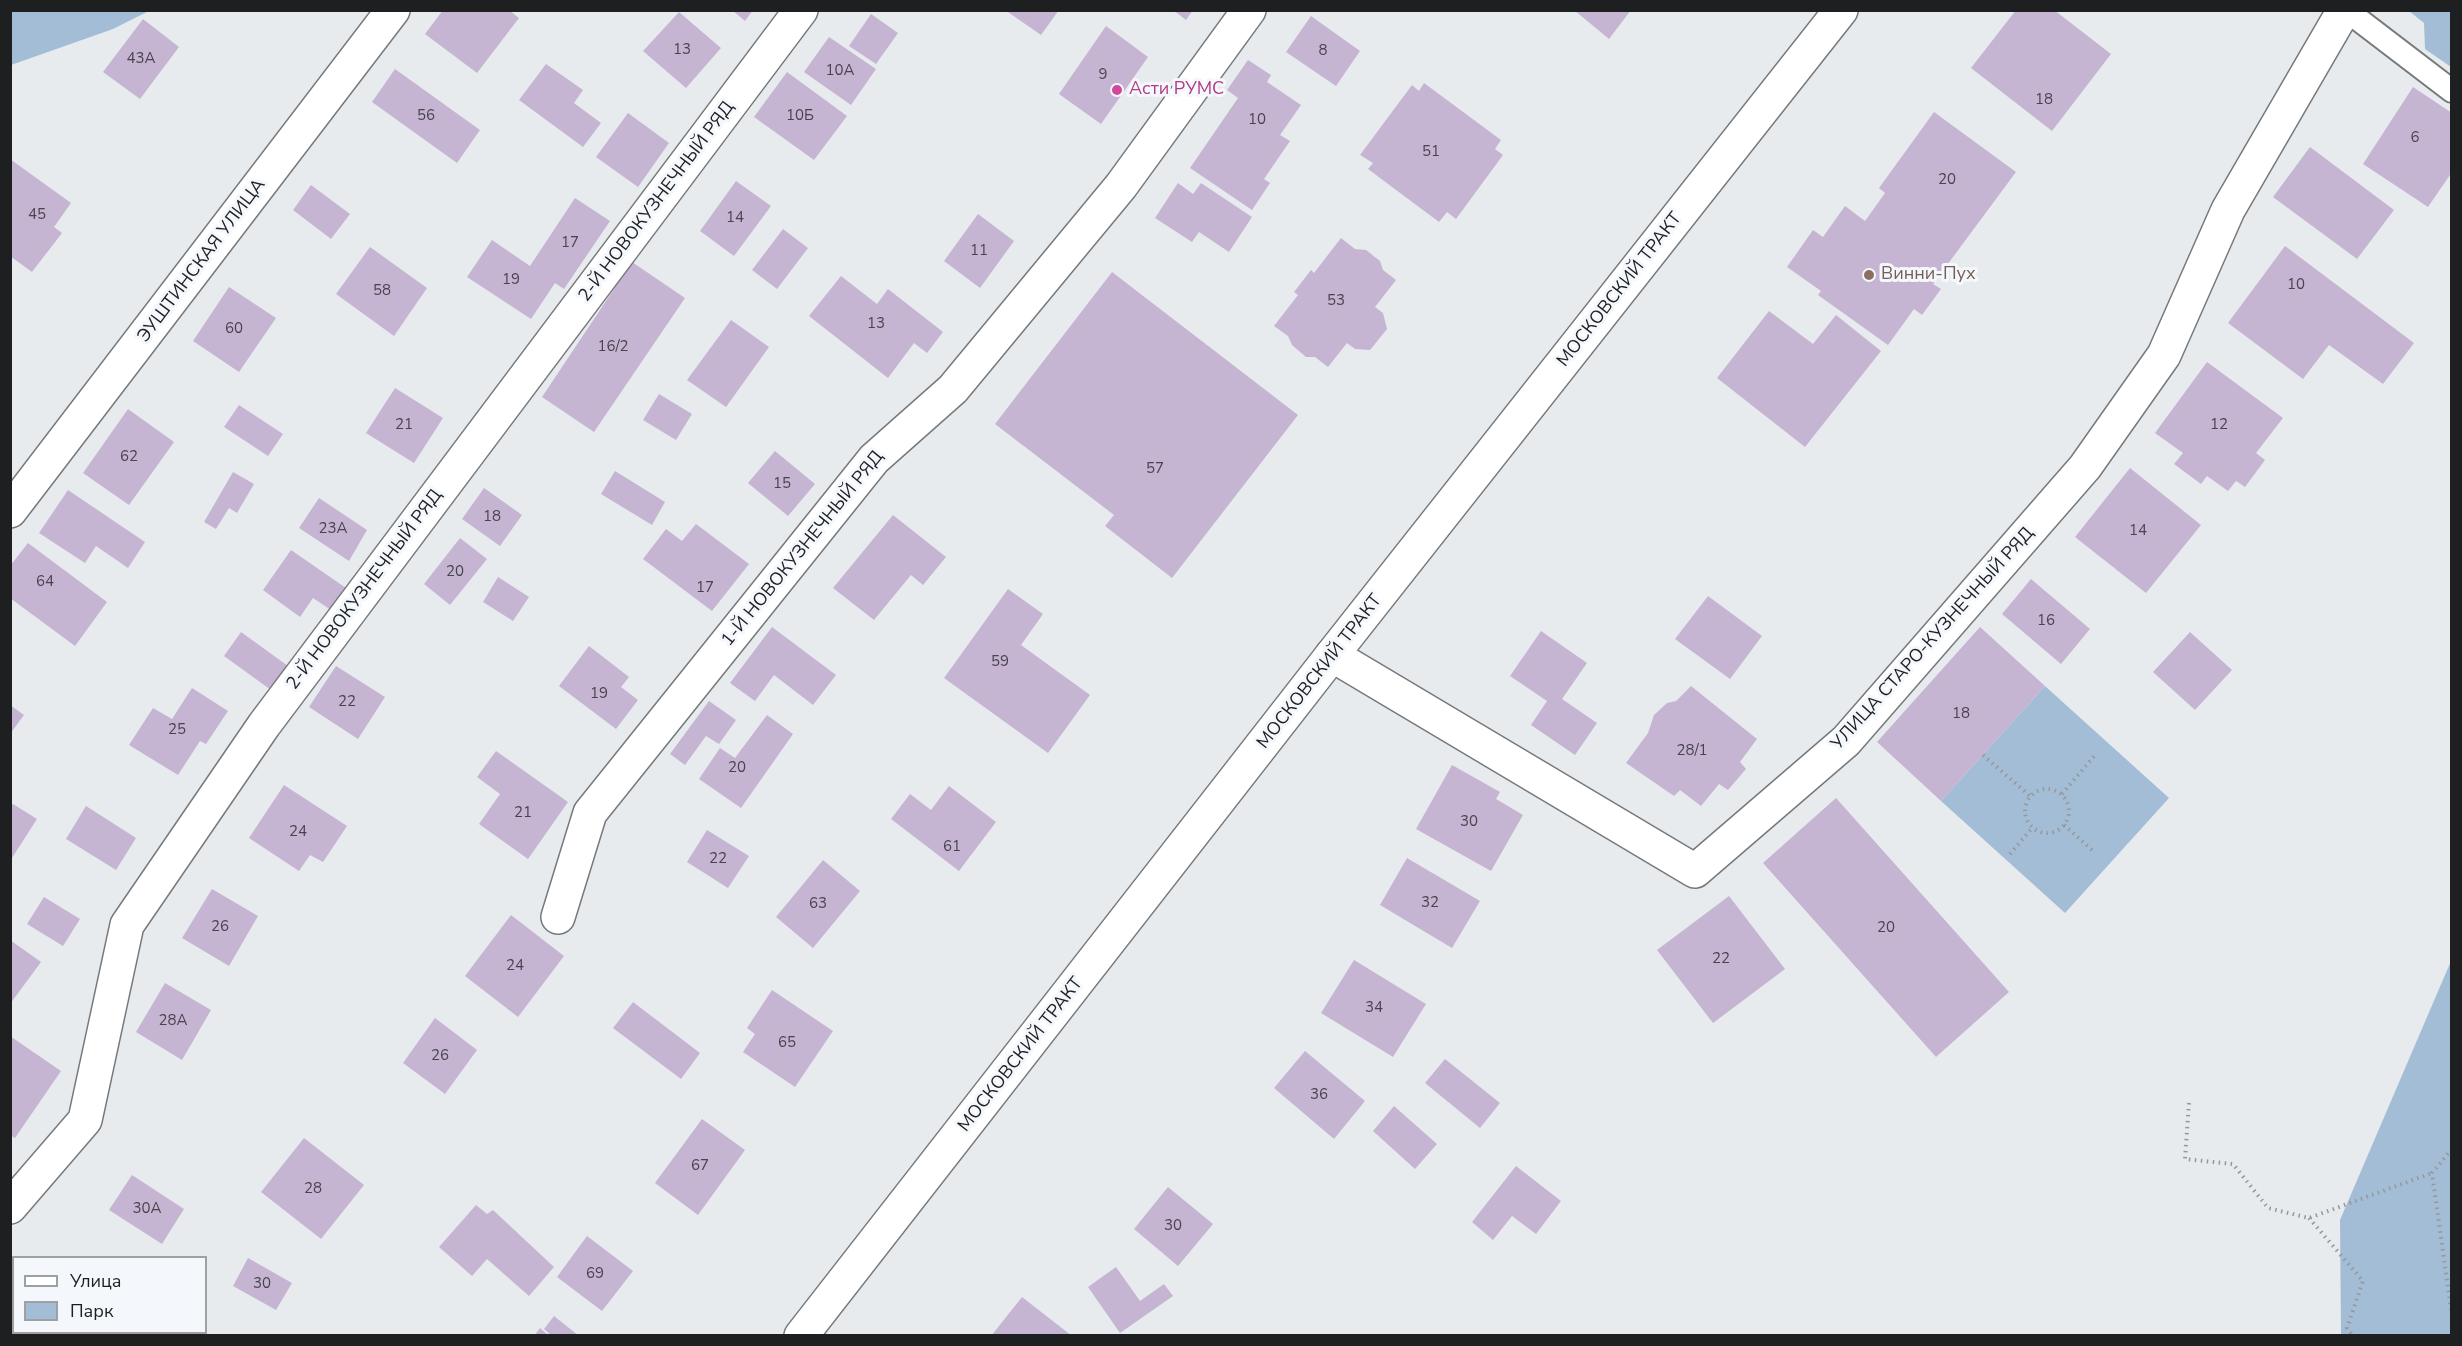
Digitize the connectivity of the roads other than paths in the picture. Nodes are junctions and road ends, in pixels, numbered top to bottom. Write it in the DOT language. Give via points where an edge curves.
graph roads {
  1 [pos="393,10"];
  2 [pos="801,10"];
  3 [pos="1249,10"];
  4 [pos="1841,10"];
  5 [pos="2345,10"];
  6 [pos="2451,91"];
  7 [pos="10,511"];
  8 [pos="1332,655"];
  9 [pos="558,917"];
  10 [pos="10,1207"];
  11 [pos="801,1335"];
  1 -- 7 [label="street, ЭУШТИНСКАЯ УЛИЦА"];
  2 -- 10 [label="street, 2-Й НОВОКУЗНЕЧНЫЙ РЯД" via="264,725 127,925 85,1120"];
  3 -- 9 [label="street, 1-Й НОВОКУЗНЕЧНЫЙ РЯД" via="1121,186 954,389 874,459 590,813"];
  4 -- 8 [label="street, МОСКОВСКИЙ ТРАКТ"];
  5 -- 6 [label="lane"];
  5 -- 8 [label="street, УЛИЦА СТАРО-КУЗНЕЧНЫЙ РЯД" via="2228,210 2164,355 2085,467 1846,741 1695,872"];
  8 -- 11 [label="street, МОСКОВСКИЙ ТРАКТ"];
}
